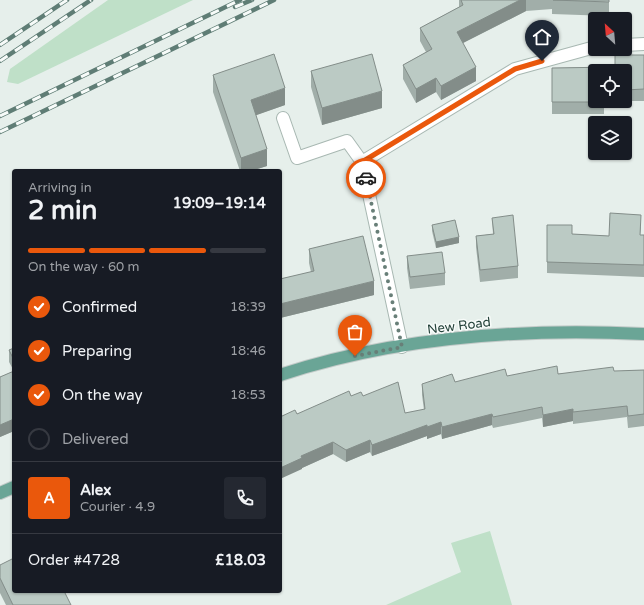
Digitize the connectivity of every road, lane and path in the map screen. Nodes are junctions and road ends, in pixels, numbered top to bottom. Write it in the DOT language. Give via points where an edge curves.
graph roads {
  1 [pos="632,44"];
  2 [pos="644,44"];
  3 [pos="588,49"];
  4 [pos="283,118"];
  5 [pos="362,162"];
  6 [pos="644,334"];
  7 [pos="402,347"];
  8 [pos="282,375"];
  9 [pos="12,488"];
  10 [pos="0,493"];
  1 -- 2 [label="street"];
  3 -- 5 [label="street" via="515,69"];
  4 -- 5 [label="street" via="297,158 347,141"];
  5 -- 7 [label="street"];
  6 -- 7 [label="main road, New Road" via="522,332"];
  7 -- 8 [label="main road, New Road" via="325,362"];
  9 -- 10 [label="main road"];
}
